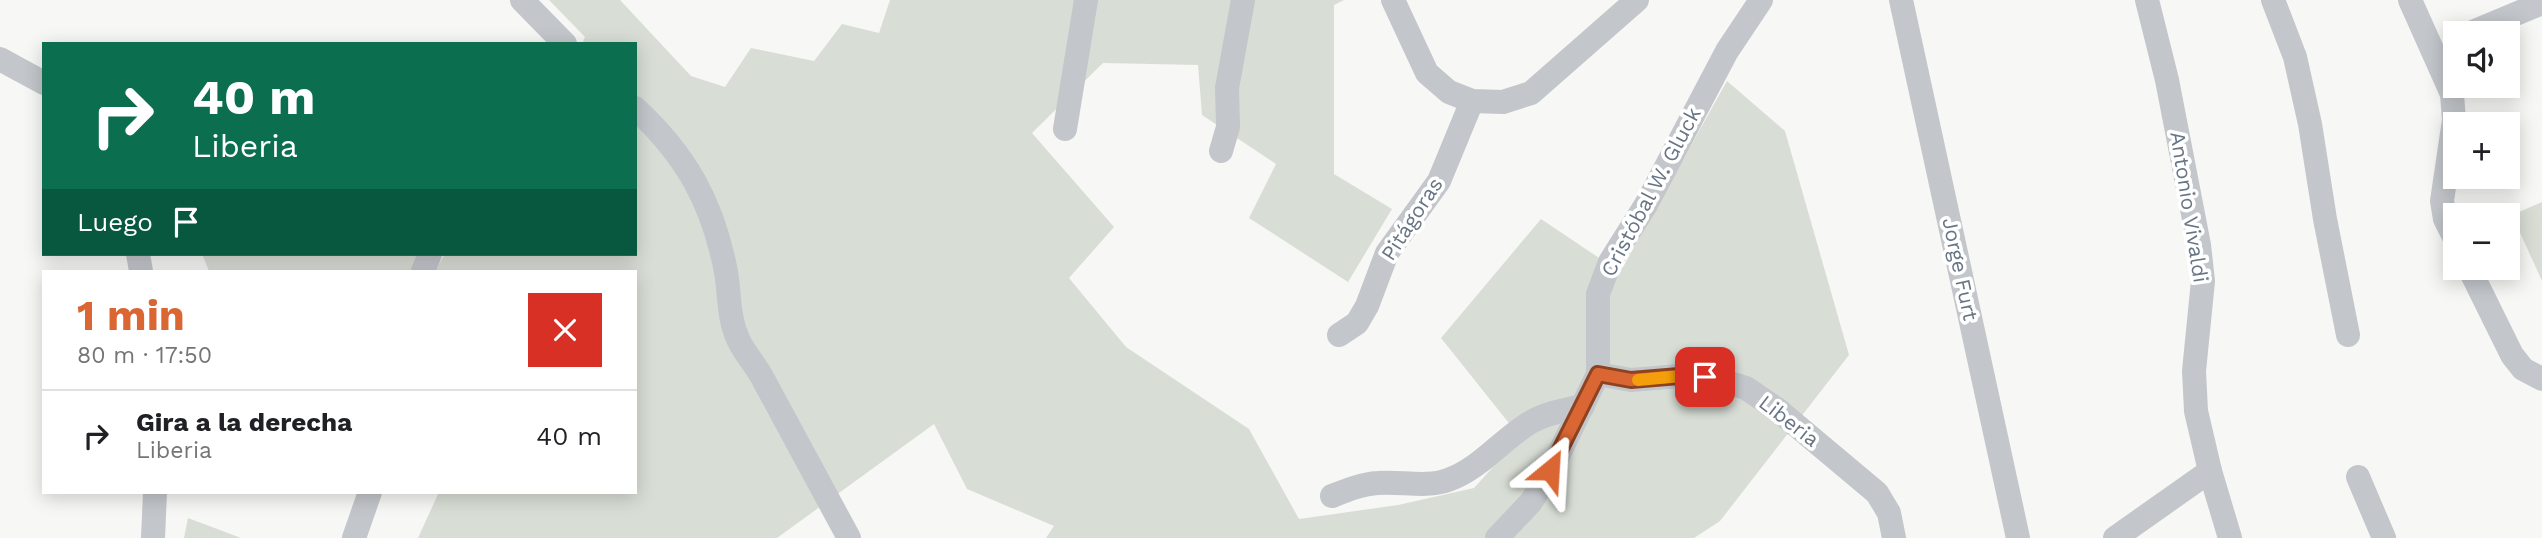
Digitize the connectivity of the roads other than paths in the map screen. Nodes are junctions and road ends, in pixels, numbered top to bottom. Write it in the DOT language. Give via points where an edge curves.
graph roads {
  1 [pos="522,0"];
  2 [pos="1086,0"];
  3 [pos="1242,0"];
  4 [pos="1393,0"];
  5 [pos="1637,0"];
  6 [pos="1761,0"];
  7 [pos="1901,0"];
  8 [pos="2147,0"];
  9 [pos="2273,0"];
  10 [pos="2410,0"];
  11 [pos="2542,3"];
  12 [pos="2499,21"];
  13 [pos="563,42"];
  14 [pos="2443,44"];
  15 [pos="2432,49"];
  16 [pos="0,60"];
  17 [pos="42,82"];
  18 [pos="1472,102"];
  19 [pos="637,110"];
  20 [pos="1065,129"];
  21 [pos="1221,151"];
  22 [pos="2443,207"];
  23 [pos="2475,280"];
  24 [pos="1339,335"];
  25 [pos="2348,335"];
  26 [pos="1598,374"];
  27 [pos="2542,379"];
  28 [pos="1583,406"];
  29 [pos="2210,471"];
  30 [pos="2358,477"];
  31 [pos="155,494"];
  32 [pos="369,494"];
  33 [pos="1332,496"];
  34 [pos="153,538"];
  35 [pos="354,538"];
  36 [pos="849,538"];
  37 [pos="1497,538"];
  38 [pos="1894,538"];
  39 [pos="2018,538"];
  40 [pos="2115,538"];
  41 [pos="2230,538"];
  42 [pos="2384,538"];
  1 -- 13 [label="street"];
  2 -- 20 [label="street"];
  3 -- 21 [label="street" via="1227,88 1228,127"];
  4 -- 18 [label="street" via="1427,73 1449,92"];
  5 -- 18 [label="street" via="1531,93 1503,102"];
  6 -- 26 [label="street, Cristóbal W. Gluck" via="1727,51 1647,203 1609,262 1598,294"];
  7 -- 39 [label="street, Jorge Furt"];
  8 -- 29 [label="street, Antonio Vivaldi" via="2199,245 2203,281 2194,387"];
  9 -- 25 [label="street" via="2295,57 2310,124"];
  10 -- 15 [label="street"];
  11 -- 12 [label="street"];
  14 -- 15 [label="street"];
  15 -- 22 [label="street" via="2452,94 2455,120"];
  16 -- 17 [label="street"];
  18 -- 24 [label="street, Pitágoras" via="1438,181 1387,253 1367,306 1357,323"];
  19 -- 36 [label="street" via="661,132 697,183 719,236 729,314 738,341"];
  23 -- 27 [label="street" via="2511,355 2523,369"];
  26 -- 28 [label="street, Cristóbal W. Gluck"];
  26 -- 38 [label="street, Liberia" via="1631,380 1691,375 1746,388 1877,493 1889,513"];
  28 -- 33 [label="street" via="1530,423 1448,480 1379,482"];
  28 -- 37 [label="street, Cristóbal W. Gluck" via="1531,502"];
  29 -- 40 [label="street"];
  29 -- 41 [label="street, Antonio Vivaldi"];
  30 -- 42 [label="street"];
  31 -- 34 [label="street"];
  32 -- 35 [label="street"];
}
